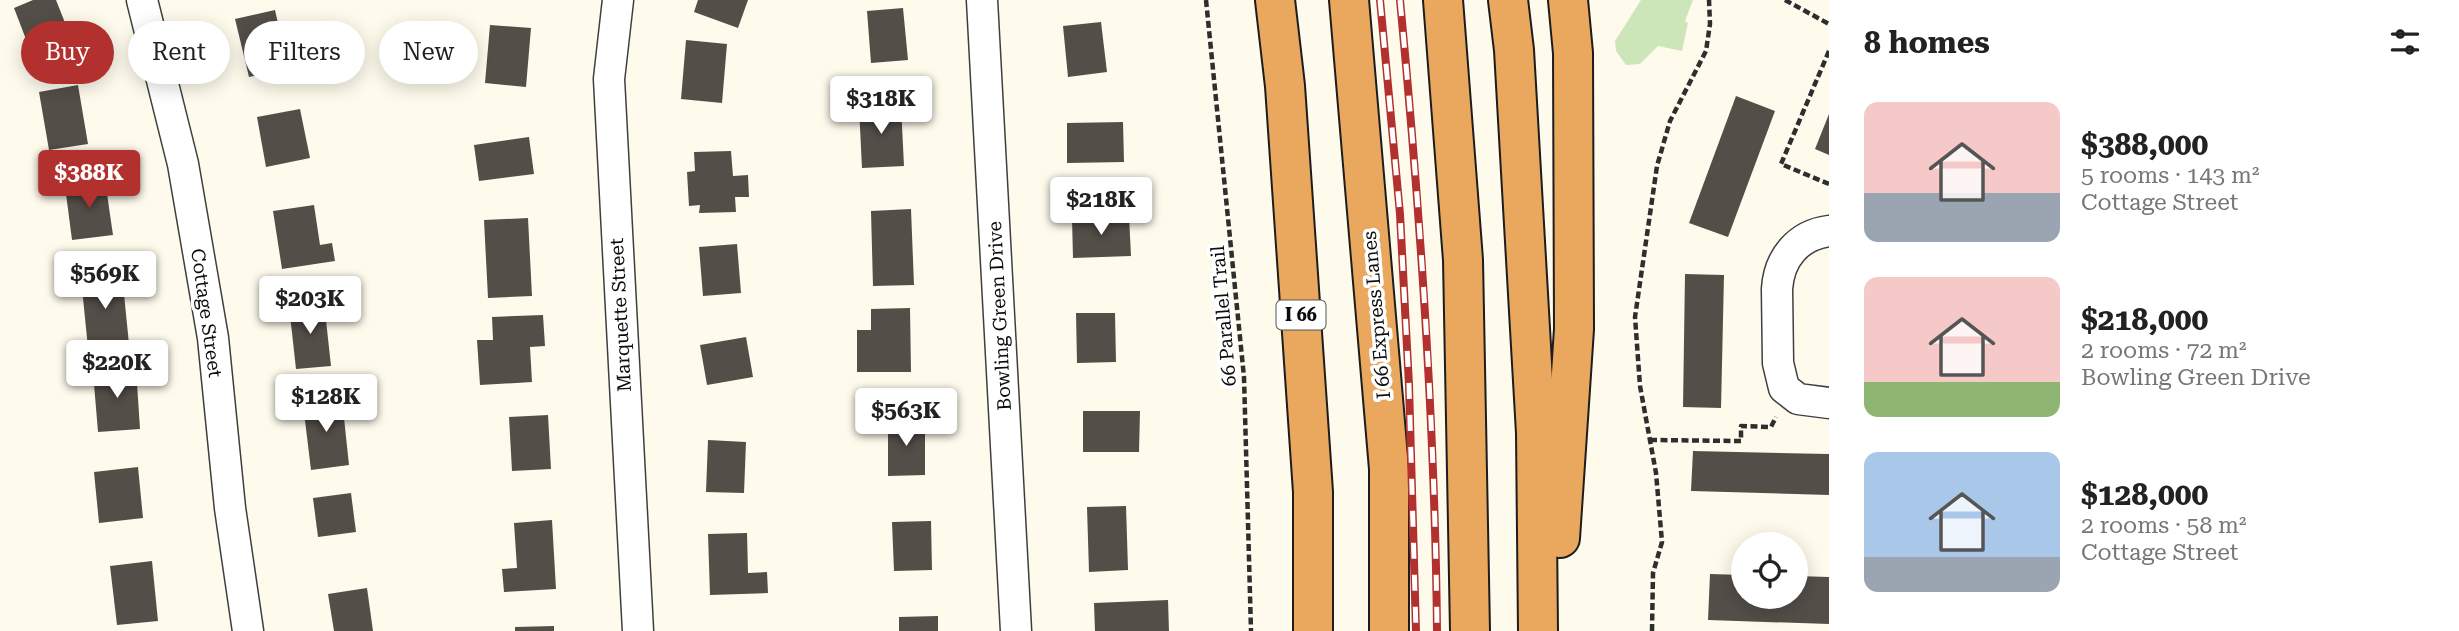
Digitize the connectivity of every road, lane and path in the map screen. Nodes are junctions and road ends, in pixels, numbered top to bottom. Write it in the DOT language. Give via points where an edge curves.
graph roads {
  1 [pos="142,0"];
  2 [pos="618,0"];
  3 [pos="982,0"];
  4 [pos="1206,0"];
  5 [pos="1275,0"];
  6 [pos="1349,0"];
  7 [pos="1443,0"];
  8 [pos="1508,0"];
  9 [pos="1569,0"];
  10 [pos="1709,0"];
  11 [pos="1785,0"];
  12 [pos="1829,24"];
  13 [pos="1829,51"];
  14 [pos="1829,184"];
  15 [pos="1829,231"];
  16 [pos="1789,393"];
  17 [pos="1829,403"];
  18 [pos="1650,440"];
  19 [pos="248,631"];
  20 [pos="638,631"];
  21 [pos="1016,631"];
  22 [pos="1251,631"];
  23 [pos="1313,631"];
  24 [pos="1389,631"];
  25 [pos="1470,631"];
  26 [pos="1538,631"];
  27 [pos="1554,631"];
  28 [pos="1652,631"];
  1 -- 19 [label="street, Cottage Street" via="183,163 213,338"];
  2 -- 20 [label="street, Marquette Street" via="609,79"];
  3 -- 21 [label="street, Bowling Green Drive"];
  4 -- 22 [label="path, 66 Parallel Trail" via="1244,377"];
  5 -- 23 [label="highway, I 66" via="1286,86 1313,492"];
  6 -- 24 [label="highway, I 66 Express Lanes" via="1389,469"];
  7 -- 25 [label="highway" via="1462,260"];
  8 -- 26 [label="highway" via="1536,433"];
  9 -- 27 [label="highway" via="1574,328"];
  10 -- 18 [label="path" via="1706,51 1671,121 1657,166 1635,317"];
  11 -- 12 [label="path"];
  13 -- 14 [label="path" via="1781,164"];
  15 -- 16 [label="street" via="1797,244 1784,260 1778,279 1778,363 1780,380"];
  16 -- 17 [label="street" via="1807,402"];
  16 -- 18 [label="path" via="1771,426 1741,426 1741,441"];
  18 -- 28 [label="path" via="1662,542 1653,573"];
}
